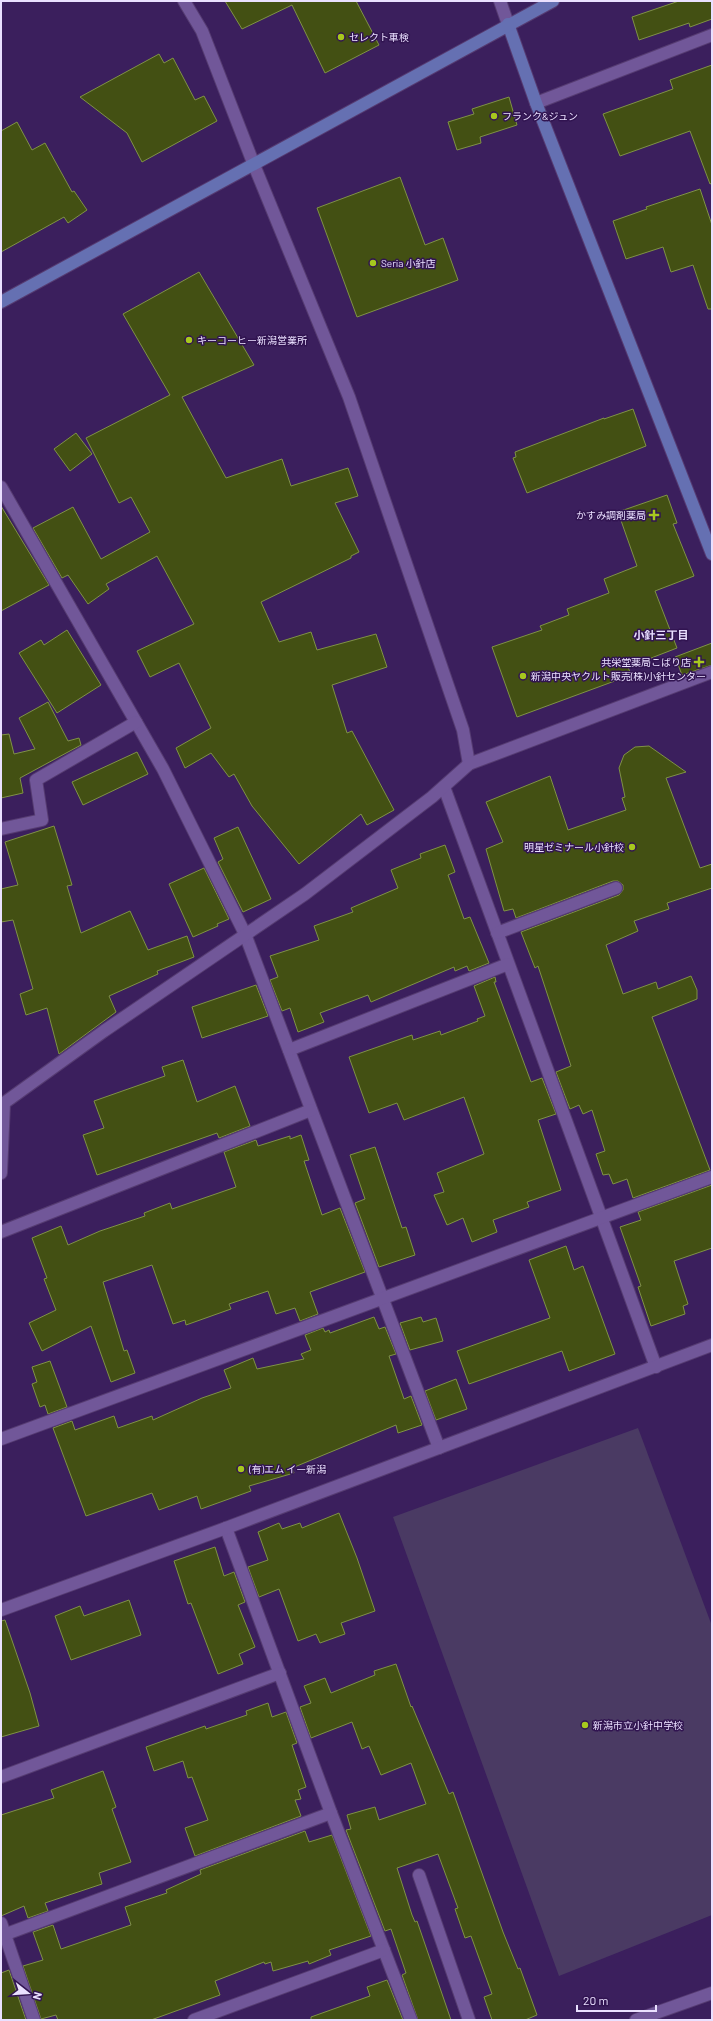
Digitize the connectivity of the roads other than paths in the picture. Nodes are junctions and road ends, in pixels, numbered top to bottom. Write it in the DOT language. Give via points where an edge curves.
graph roads {
  1 [pos="184,1"];
  2 [pos="500,1"];
  3 [pos="553,1"];
  4 [pos="508,24"];
  5 [pos="712,35"];
  6 [pos="536,103"];
  7 [pos="254,165"];
  8 [pos="1,302"];
  9 [pos="1,487"];
  10 [pos="712,554"];
  11 [pos="712,672"];
  12 [pos="136,722"];
  13 [pos="469,764"];
  14 [pos="444,787"];
  15 [pos="1,828"];
  16 [pos="616,888"];
  17 [pos="497,933"];
  18 [pos="245,934"];
  19 [pos="508,964"];
  20 [pos="289,1050"];
  21 [pos="311,1110"];
  22 [pos="2,1141"];
  23 [pos="1,1173"];
  24 [pos="712,1177"];
  25 [pos="601,1218"];
  26 [pos="1,1232"];
  27 [pos="382,1298"];
  28 [pos="712,1345"];
  29 [pos="656,1367"];
  30 [pos="1,1439"];
  31 [pos="439,1448"];
  32 [pos="226,1528"];
  33 [pos="1,1610"];
  34 [pos="280,1673"];
  35 [pos="1,1777"];
  36 [pos="331,1813"];
  37 [pos="419,1875"];
  38 [pos="1,1923"];
  39 [pos="3,1935"];
  40 [pos="384,1950"];
  41 [pos="711,1997"];
  42 [pos="34,2020"];
  43 [pos="194,2020"];
  44 [pos="411,2020"];
  45 [pos="469,2020"];
  46 [pos="636,2020"];
  1 -- 7 [label="street" via="202,31"];
  2 -- 4 [label="street"];
  3 -- 4 [label="street"];
  4 -- 6 [label="street"];
  4 -- 7 [label="street"];
  5 -- 6 [label="street"];
  6 -- 10 [label="street"];
  7 -- 8 [label="street"];
  7 -- 13 [label="street" via="350,397 463,730"];
  9 -- 12 [label="street"];
  11 -- 13 [label="street"];
  12 -- 15 [label="street" via="36,780 42,820"];
  12 -- 18 [label="street" via="163,769"];
  13 -- 14 [label="street"];
  14 -- 17 [label="street"];
  14 -- 18 [label="street" via="304,894"];
  16 -- 17 [label="street"];
  17 -- 19 [label="street"];
  18 -- 20 [label="street"];
  18 -- 22 [label="street" via="4,1103"];
  19 -- 20 [label="street"];
  19 -- 25 [label="street"];
  20 -- 21 [label="street"];
  21 -- 26 [label="street"];
  21 -- 27 [label="street"];
  22 -- 23 [label="street"];
  24 -- 25 [label="street"];
  25 -- 27 [label="street"];
  25 -- 29 [label="street"];
  27 -- 30 [label="street"];
  27 -- 31 [label="street"];
  28 -- 29 [label="street"];
  29 -- 31 [label="street"];
  31 -- 32 [label="street"];
  32 -- 33 [label="street"];
  32 -- 34 [label="street"];
  34 -- 35 [label="street"];
  34 -- 36 [label="street"];
  36 -- 39 [label="street"];
  36 -- 40 [label="street"];
  37 -- 45 [label="street"];
  38 -- 39 [label="street"];
  39 -- 42 [label="street"];
  40 -- 43 [label="street"];
  40 -- 44 [label="street"];
  41 -- 46 [label="street"];
}
